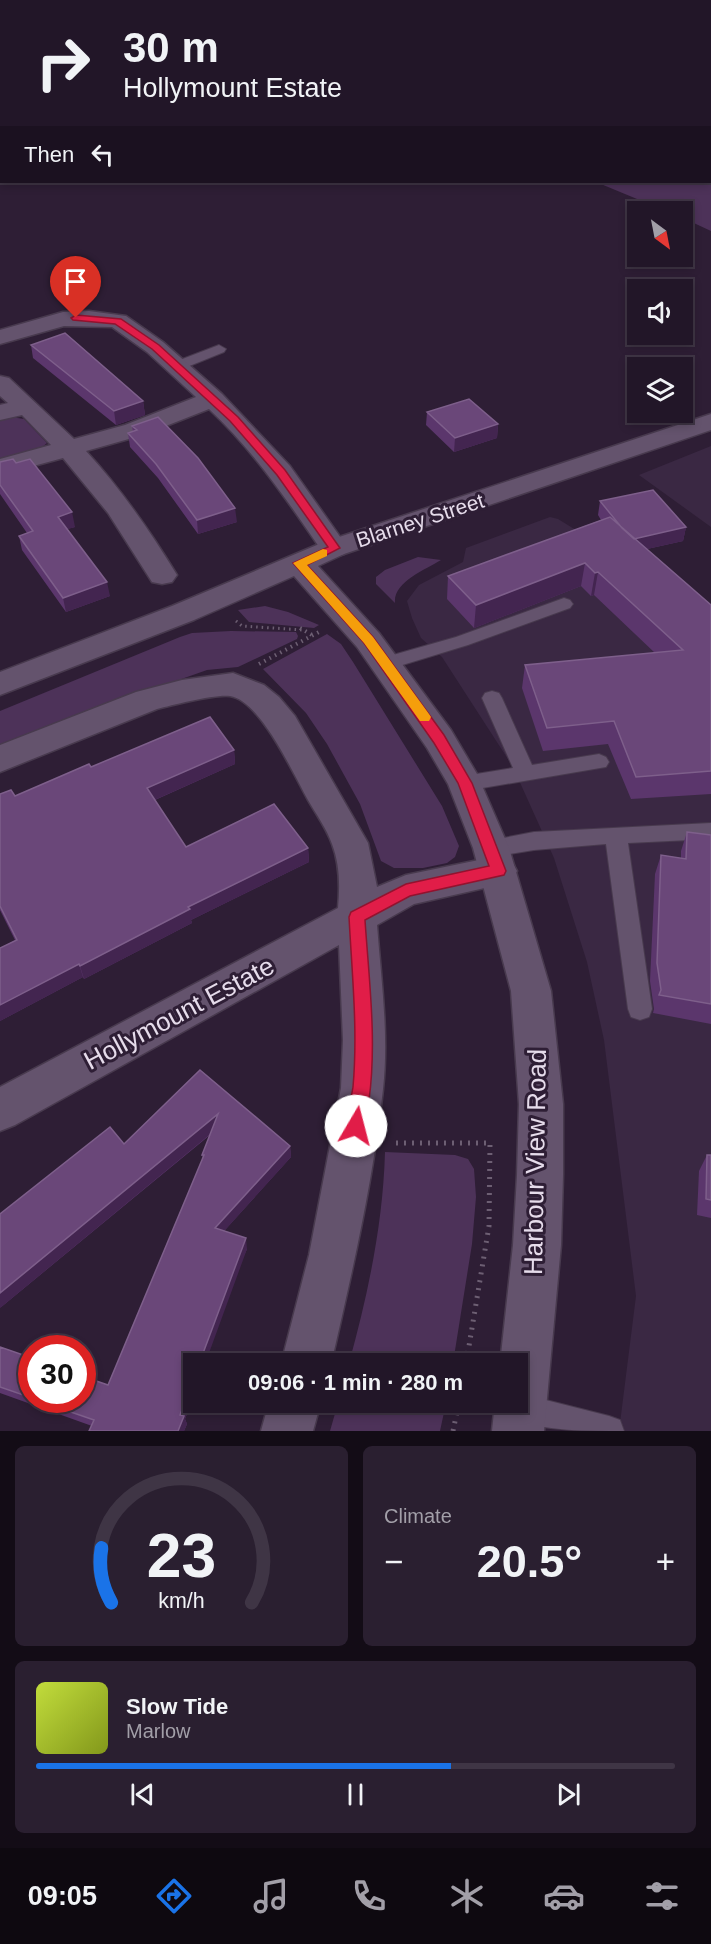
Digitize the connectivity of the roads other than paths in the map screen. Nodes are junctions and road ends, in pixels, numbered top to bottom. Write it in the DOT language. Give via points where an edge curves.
graph roads {
  1 [pos="0,337"];
  2 [pos="219,349"];
  3 [pos="177,366"];
  4 [pos="0,383"];
  5 [pos="213,399"];
  6 [pos="28,408"];
  7 [pos="0,413"];
  8 [pos="711,422"];
  9 [pos="70,447"];
  10 [pos="0,468"];
  11 [pos="334,548"];
  12 [pos="299,563"];
  13 [pos="162,575"];
  14 [pos="564,604"];
  15 [pos="386,664"];
  16 [pos="0,684"];
  17 [pos="492,699"];
  18 [pos="0,759"];
  19 [pos="599,762"];
  20 [pos="525,773"];
  21 [pos="465,783"];
  22 [pos="711,831"];
  23 [pos="616,835"];
  24 [pos="495,859"];
  25 [pos="357,917"];
  26 [pos="640,1009"];
  27 [pos="0,1110"];
  28 [pos="309,1353"];
  29 [pos="292,1413"];
  30 [pos="520,1420"];
  31 [pos="287,1431"];
  32 [pos="609,1431"];
  1 -- 3 [label="street" via="63,319 118,321"];
  2 -- 3 [label="lane"];
  3 -- 5 [label="street"];
  4 -- 6 [label="street"];
  5 -- 9 [label="street" via="134,430"];
  5 -- 11 [label="street" via="281,472"];
  6 -- 7 [label="street"];
  6 -- 9 [label="street"];
  8 -- 11 [label="street, Blarney Street"];
  9 -- 10 [label="street"];
  9 -- 13 [label="street" via="121,510"];
  11 -- 12 [label="street, Blarney Street"];
  12 -- 15 [label="street, Harbour View Road"];
  12 -- 16 [label="street, Blarney Street"];
  14 -- 15 [label="lane"];
  15 -- 21 [label="street, Harbour View Road"];
  17 -- 20 [label="lane"];
  18 -- 25 [label="street" via="148,700 233,684 253,693 284,725 350,843 359,880"];
  19 -- 20 [label="lane"];
  20 -- 21 [label="lane"];
  21 -- 24 [label="street, Harbour View Road"];
  22 -- 23 [label="lane"];
  23 -- 24 [label="lane" via="534,841"];
  23 -- 26 [label="lane"];
  24 -- 25 [label="street, Hollymount Estate" via="406,890"];
  24 -- 30 [label="street, Harbour View Road" via="531,991 541,1104 537,1245"];
  25 -- 27 [label="street, Hollymount Estate"];
  25 -- 28 [label="street" via="364,1040 362,1088 330,1266"];
  29 -- 31 [label="street"];
  30 -- 32 [label="lane"];
}
